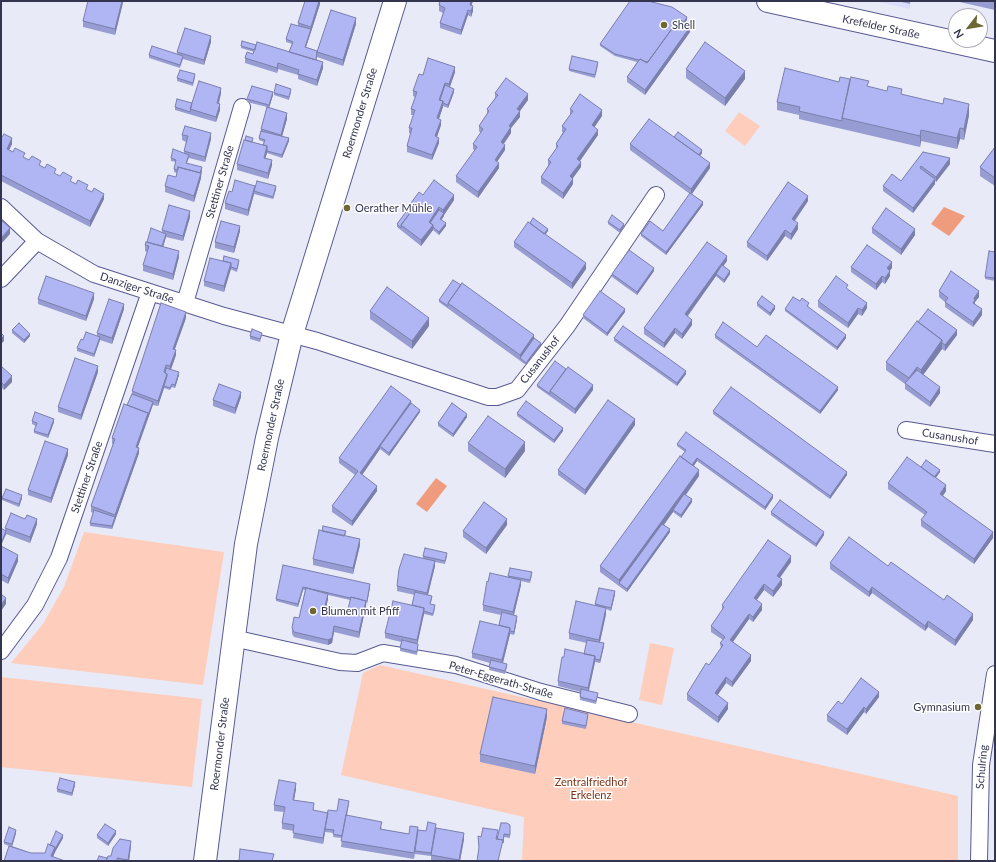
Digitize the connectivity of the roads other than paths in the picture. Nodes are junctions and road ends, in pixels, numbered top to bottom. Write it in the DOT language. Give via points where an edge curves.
graph roads {
  1 [pos="395,1"];
  2 [pos="768,1"];
  3 [pos="995,51"];
  4 [pos="242,107"];
  5 [pos="656,195"];
  6 [pos="1,207"];
  7 [pos="37,241"];
  8 [pos="1,279"];
  9 [pos="150,292"];
  10 [pos="185,303"];
  11 [pos="292,334"];
  12 [pos="906,430"];
  13 [pos="995,444"];
  14 [pos="233,638"];
  15 [pos="1,651"];
  16 [pos="995,674"];
  17 [pos="629,714"];
  18 [pos="205,861"];
  19 [pos="979,861"];
  1 -- 11 [label="main road, Roermonder Straße"];
  2 -- 3 [label="main road, Krefelder Straße"];
  4 -- 10 [label="street, Stettiner Straße"];
  5 -- 11 [label="street, Cusanushof" via="566,326 517,390 497,397 488,397"];
  6 -- 7 [label="street, Danziger Straße"];
  7 -- 8 [label="street"];
  7 -- 9 [label="street, Danziger Straße" via="94,274"];
  9 -- 10 [label="street, Danziger Straße"];
  9 -- 15 [label="street, Stettiner Straße" via="59,558 36,605"];
  10 -- 11 [label="street, Danziger Straße"];
  11 -- 14 [label="main road, Roermonder Straße" via="267,438 246,544"];
  12 -- 13 [label="street, Cusanushof"];
  14 -- 17 [label="street, Peter-Eggerath-Straße" via="340,662 358,663 383,653 456,665 541,692"];
  14 -- 18 [label="main road, Roermonder Straße"];
  16 -- 19 [label="street, Schulring" via="981,765"];
}
